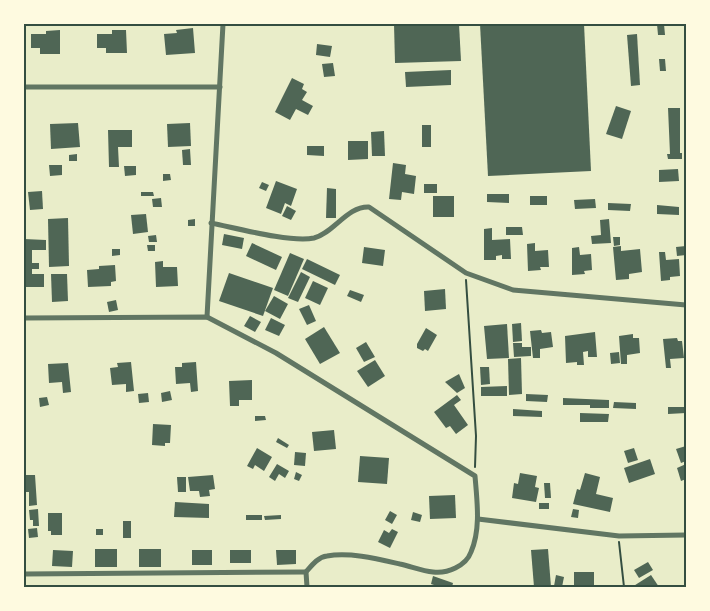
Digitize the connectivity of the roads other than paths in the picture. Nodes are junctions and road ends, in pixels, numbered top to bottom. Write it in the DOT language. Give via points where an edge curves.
graph roads {
  1 [pos="222,24"];
  2 [pos="24,87"];
  3 [pos="220,88"];
  4 [pos="212,223"];
  5 [pos="686,305"];
  6 [pos="207,317"];
  7 [pos="24,318"];
  8 [pos="478,519"];
  9 [pos="686,535"];
  10 [pos="306,572"];
  11 [pos="24,574"];
  12 [pos="307,587"];
  1 -- 3 [label="street"];
  2 -- 3 [label="street"];
  3 -- 4 [label="street"];
  4 -- 5 [label="street" via="296,239 314,238 356,209 369,207 466,273 513,290"];
  4 -- 6 [label="street"];
  6 -- 7 [label="street"];
  6 -- 8 [label="street" via="276,353 475,476"];
  8 -- 9 [label="street" via="619,536"];
  8 -- 10 [label="street" via="471,553 465,562 450,570 432,572 356,556 326,556"];
  10 -- 11 [label="street"];
  10 -- 12 [label="street"];
}
